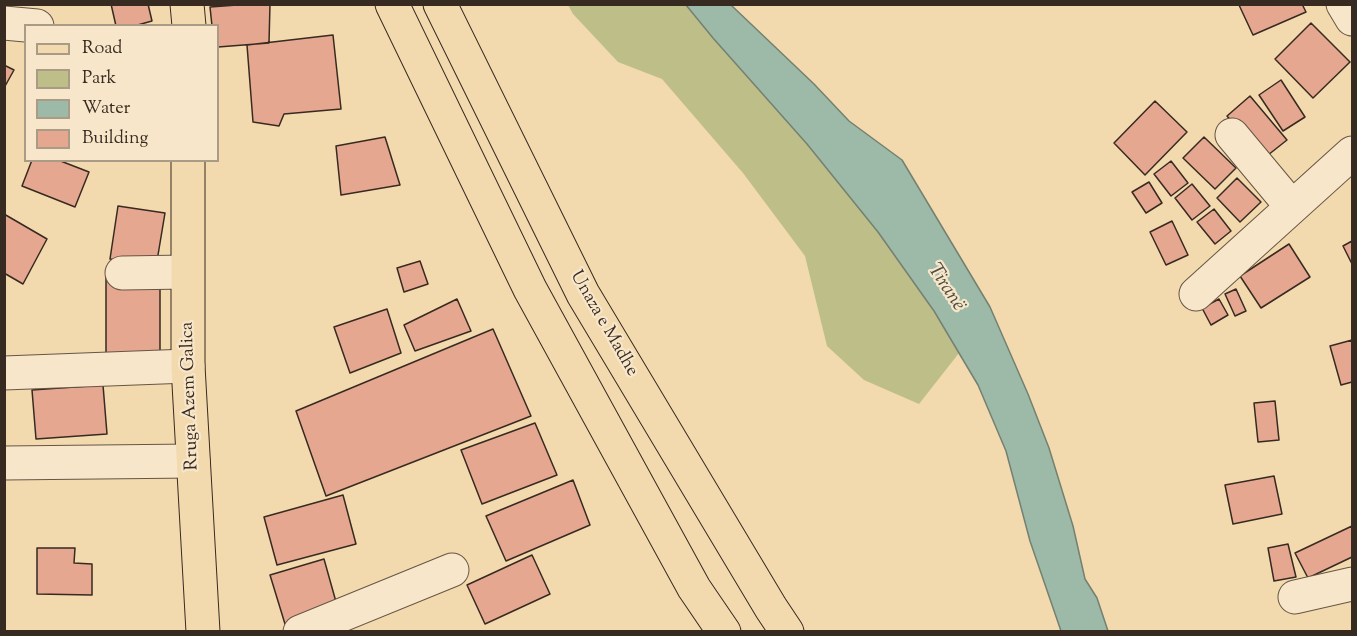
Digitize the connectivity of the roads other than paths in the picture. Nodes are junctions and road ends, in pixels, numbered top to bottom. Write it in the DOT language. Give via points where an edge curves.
graph roads {
  1 [pos="187,4"];
  2 [pos="392,4"];
  3 [pos="440,4"];
  4 [pos="1343,4"];
  5 [pos="1353,19"];
  6 [pos="4,23"];
  7 [pos="189,24"];
  8 [pos="24,25"];
  9 [pos="1232,135"];
  10 [pos="1353,153"];
  11 [pos="188,162"];
  12 [pos="1292,207"];
  13 [pos="187,272"];
  14 [pos="122,273"];
  15 [pos="1196,294"];
  16 [pos="188,366"];
  17 [pos="4,373"];
  18 [pos="193,461"];
  19 [pos="4,462"];
  20 [pos="452,570"];
  21 [pos="1353,584"];
  22 [pos="1295,597"];
  23 [pos="203,632"];
  24 [pos="300,632"];
  25 [pos="724,632"];
  26 [pos="787,632"];
  1 -- 7 [label="main road"];
  2 -- 25 [label="main road" via="530,289 694,588"];
  3 -- 26 [label="main road, Unaza e Madhe" via="584,294"];
  4 -- 5 [label="street"];
  6 -- 8 [label="street"];
  9 -- 12 [label="street"];
  10 -- 12 [label="street"];
  11 -- 13 [label="main road, Rruga Azem Galica"];
  12 -- 15 [label="street"];
  13 -- 14 [label="street"];
  13 -- 16 [label="main road, Rruga Azem Galica"];
  16 -- 17 [label="street"];
  16 -- 18 [label="main road, Rruga Azem Galica"];
  18 -- 19 [label="street"];
  18 -- 23 [label="main road, Rruga Azem Galica"];
  20 -- 24 [label="street"];
  21 -- 22 [label="street"];
}
